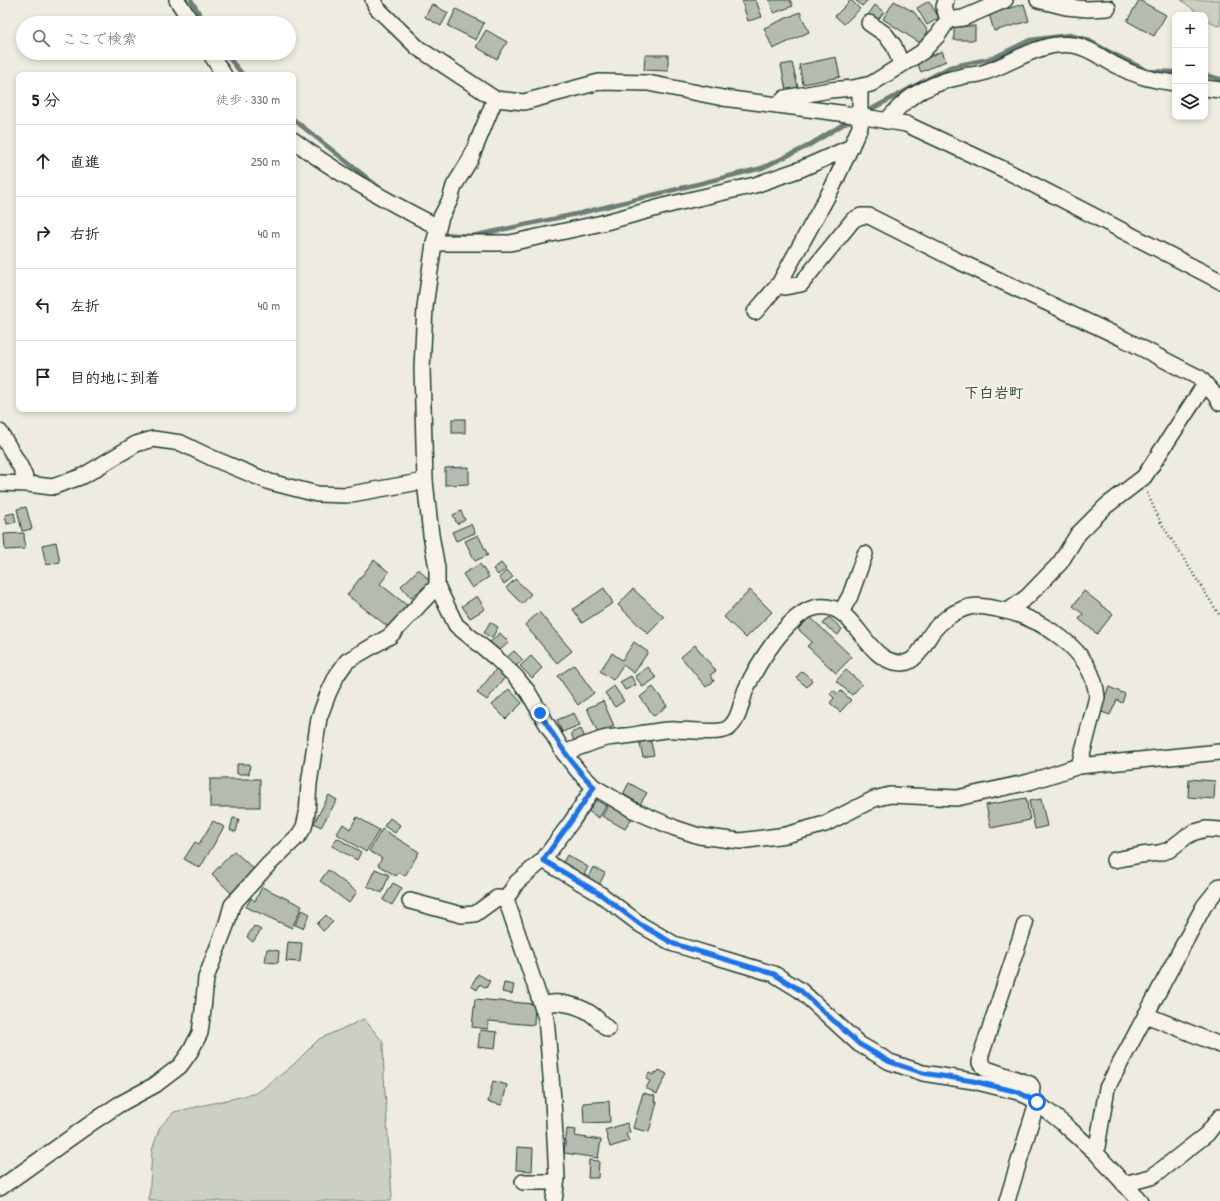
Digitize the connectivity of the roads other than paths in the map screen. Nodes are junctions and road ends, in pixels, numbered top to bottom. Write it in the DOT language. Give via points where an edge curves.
graph roads {
  1 [pos="177,0"];
  2 [pos="373,0"];
  3 [pos="946,0"];
  4 [pos="1002,0"];
  5 [pos="1038,0"];
  6 [pos="1108,8"];
  7 [pos="187,16"];
  8 [pos="948,20"];
  9 [pos="869,23"];
  10 [pos="214,60"];
  11 [pos="901,64"];
  12 [pos="222,72"];
  13 [pos="1172,82"];
  14 [pos="860,87"];
  15 [pos="1208,88"];
  16 [pos="1220,90"];
  17 [pos="495,98"];
  18 [pos="778,105"];
  19 [pos="861,116"];
  20 [pos="886,121"];
  21 [pos="296,142"];
  22 [pos="851,147"];
  23 [pos="438,227"];
  24 [pos="434,243"];
  25 [pos="1220,281"];
  26 [pos="779,284"];
  27 [pos="755,312"];
  28 [pos="1205,384"];
  29 [pos="1220,403"];
  30 [pos="0,432"];
  31 [pos="426,481"];
  32 [pos="0,483"];
  33 [pos="28,484"];
  34 [pos="865,554"];
  35 [pos="438,586"];
  36 [pos="1008,611"];
  37 [pos="841,612"];
  38 [pos="1220,752"];
  39 [pos="564,753"];
  40 [pos="1079,766"];
  41 [pos="594,787"];
  42 [pos="1220,830"];
  43 [pos="543,860"];
  44 [pos="1114,860"];
  45 [pos="1218,890"];
  46 [pos="506,899"];
  47 [pos="410,901"];
  48 [pos="1025,924"];
  49 [pos="542,1006"];
  50 [pos="1146,1015"];
  51 [pos="608,1030"];
  52 [pos="1220,1044"];
  53 [pos="1034,1100"];
  54 [pos="1220,1117"];
  55 [pos="1096,1153"];
  56 [pos="523,1182"];
  57 [pos="556,1182"];
  58 [pos="1124,1184"];
  59 [pos="0,1188"];
  60 [pos="554,1201"];
  61 [pos="1007,1201"];
  62 [pos="1140,1201"];
  1 -- 7 [label="street"];
  2 -- 17 [label="street" via="376,7 418,48"];
  3 -- 8 [label="street" via="944,8"];
  4 -- 8 [label="street" via="963,18"];
  5 -- 6 [label="street" via="1066,7"];
  8 -- 11 [label="street" via="922,52"];
  9 -- 11 [label="street" via="885,34 894,46"];
  10 -- 12 [label="street"];
  11 -- 14 [label="street" via="871,84"];
  13 -- 20 [label="street" via="1129,72 1075,45 1047,46 998,67 923,90 898,107"];
  14 -- 18 [label="street" via="785,98"];
  14 -- 19 [label="street"];
  15 -- 16 [label="street"];
  17 -- 18 [label="street" via="524,102 599,82 648,82 723,98"];
  17 -- 23 [label="street" via="470,160 454,186"];
  18 -- 19 [label="street"];
  19 -- 20 [label="street"];
  19 -- 22 [label="street" via="860,127"];
  20 -- 25 [label="street" via="906,124 1005,170"];
  21 -- 23 [label="street" via="316,158 389,202"];
  22 -- 24 [label="street" via="754,185 594,224 510,243"];
  22 -- 26 [label="street" via="833,186"];
  23 -- 24 [label="street"];
  24 -- 31 [label="street" via="422,368"];
  26 -- 27 [label="street"];
  26 -- 28 [label="street" via="801,284 853,220 869,216 1124,339 1186,370"];
  28 -- 29 [label="street"];
  28 -- 36 [label="street" via="1144,477 1106,506 1078,534 1060,563 1027,597"];
  30 -- 33 [label="street"];
  31 -- 33 [label="street" via="346,495 317,494 270,482 181,443 152,439 136,444 69,482 52,488"];
  31 -- 35 [label="street"];
  32 -- 33 [label="street"];
  34 -- 37 [label="street" via="850,596"];
  35 -- 39 [label="street" via="456,625 515,676 528,692"];
  35 -- 59 [label="street" via="390,636 347,661 337,675 319,718 304,827 232,905 206,978 200,1033 180,1066 118,1105"];
  36 -- 37 [label="street" via="978,606 956,612 933,630 913,659 902,663 893,662 880,655"];
  36 -- 40 [label="street" via="1018,613 1065,639 1078,653 1096,685 1097,697"];
  37 -- 39 [label="street" via="824,607 813,608 782,631 753,675 735,720 728,729 718,732 669,729 605,738"];
  38 -- 40 [label="street"];
  39 -- 41 [label="street" via="578,772"];
  40 -- 41 [label="street" via="1029,782 957,798 890,795 874,799 825,824 786,835 740,841 699,836 675,828 633,810"];
  41 -- 43 [label="street"];
  42 -- 44 [label="street" via="1206,829 1195,832 1169,850 1159,853"];
  43 -- 46 [label="street" via="517,882"];
  43 -- 53 [label="street" via="600,894 641,925 674,944 774,974 800,990 859,1044 890,1062 923,1073 1018,1092"];
  45 -- 50 [label="street" via="1204,906"];
  46 -- 47 [label="street" via="497,898 475,914 462,915"];
  46 -- 49 [label="street"];
  48 -- 53 [label="street" via="980,1063 987,1069 1030,1084"];
  49 -- 51 [label="street" via="548,1002 567,1004 589,1012"];
  49 -- 57 [label="street" via="546,1018 552,1092"];
  50 -- 52 [label="street"];
  50 -- 55 [label="street" via="1107,1088"];
  53 -- 55 [label="street"];
  53 -- 61 [label="street"];
  54 -- 58 [label="street" via="1207,1134 1151,1177"];
  55 -- 58 [label="street"];
  56 -- 57 [label="street"];
  57 -- 60 [label="street"];
  58 -- 62 [label="street"];
}
